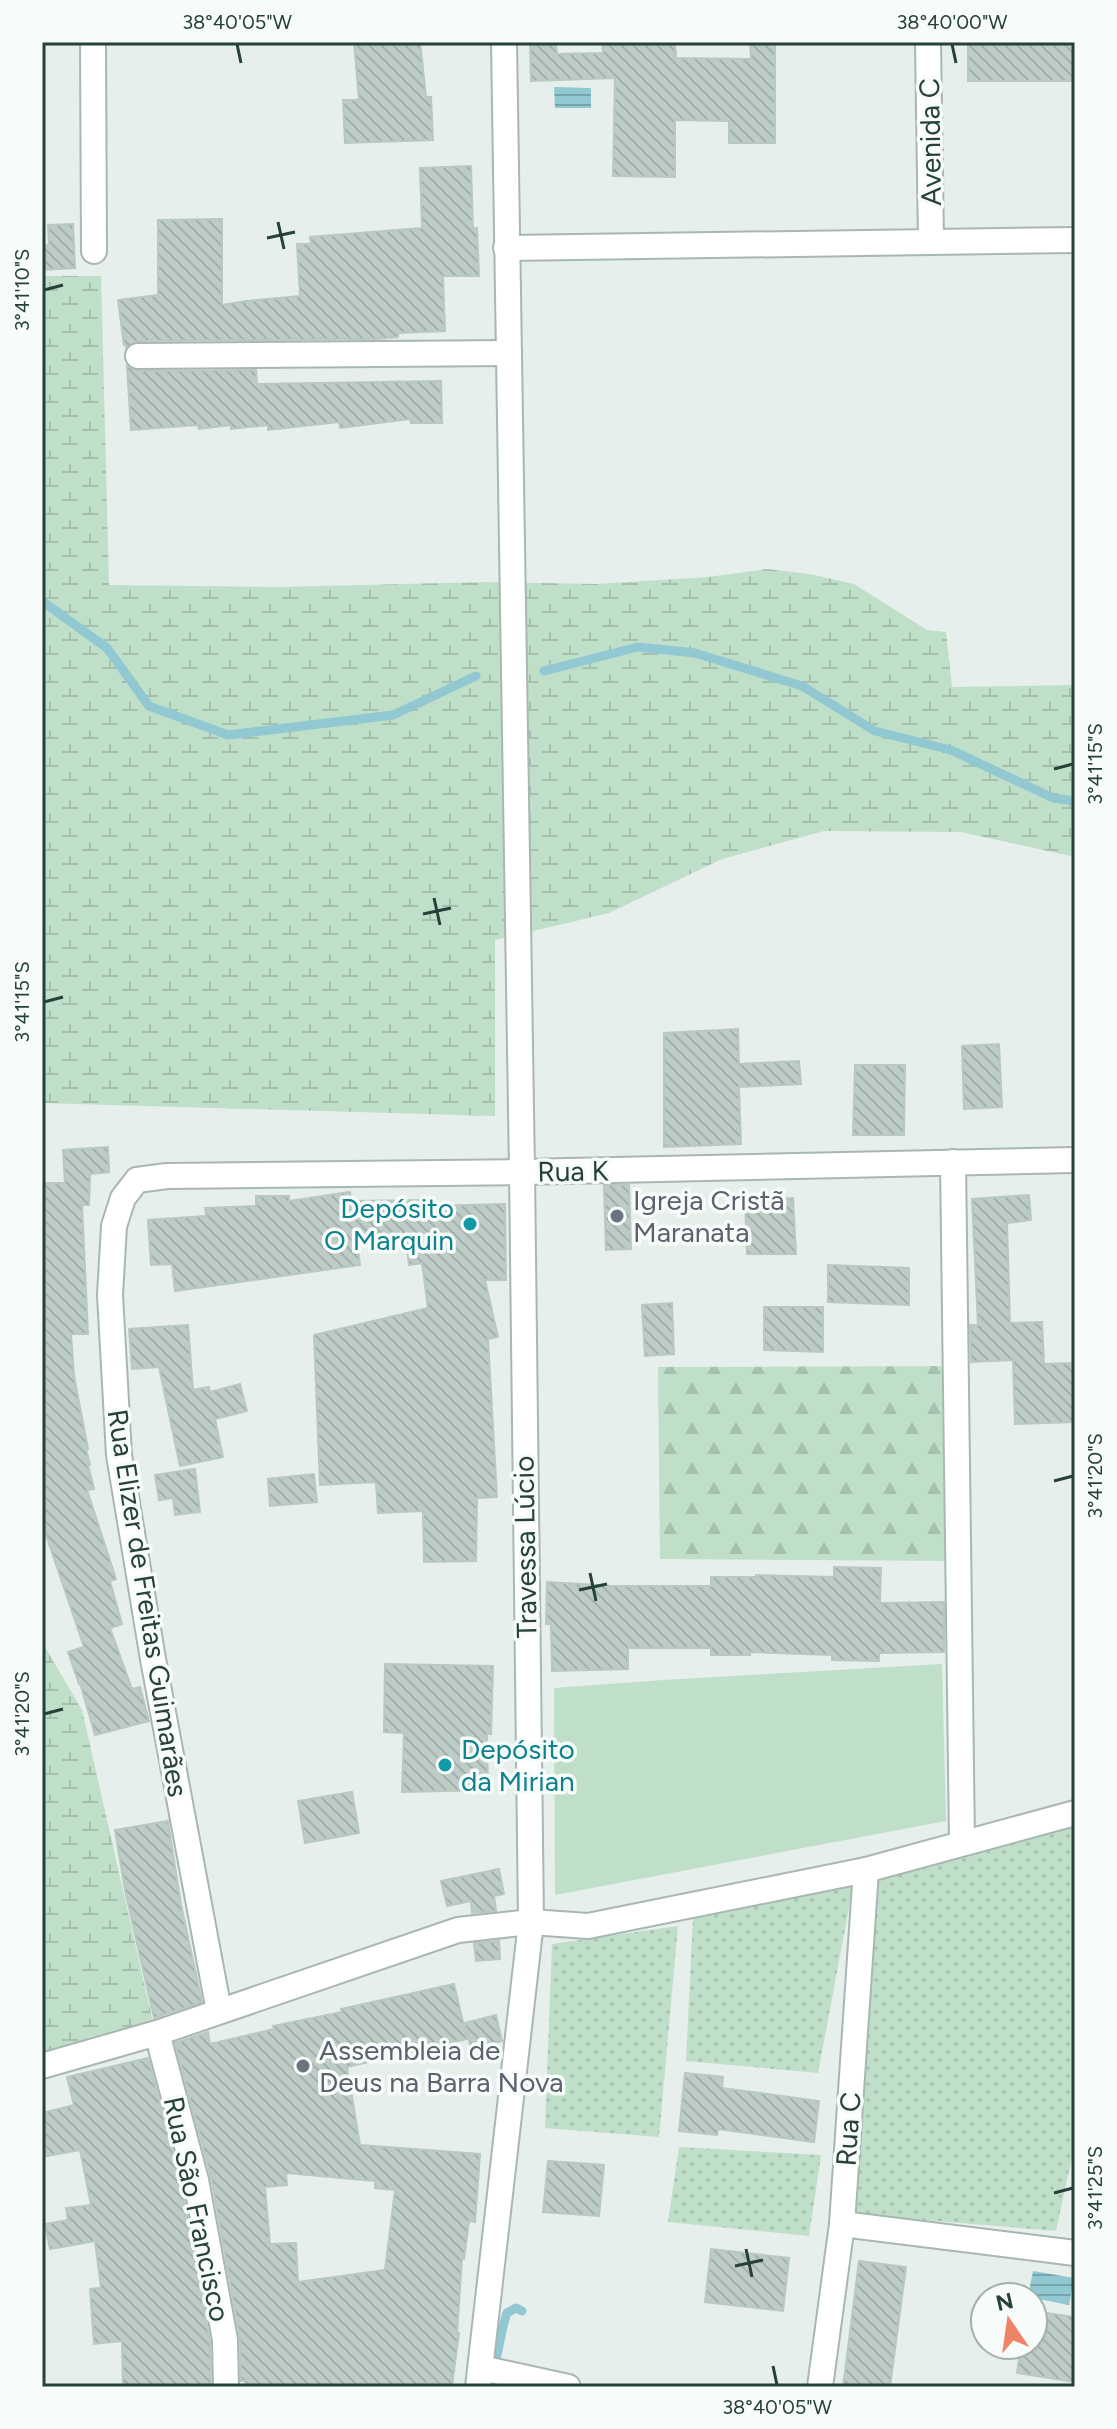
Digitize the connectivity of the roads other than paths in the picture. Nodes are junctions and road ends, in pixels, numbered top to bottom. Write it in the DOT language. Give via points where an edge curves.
graph roads {
  1 [pos="93,42"];
  2 [pos="504,42"];
  3 [pos="928,42"];
  4 [pos="1075,240"];
  5 [pos="931,241"];
  6 [pos="506,248"];
  7 [pos="94,251"];
  8 [pos="509,353"];
  9 [pos="138,356"];
  10 [pos="1075,1160"];
  11 [pos="953,1162"];
  12 [pos="522,1172"];
  13 [pos="167,1176"];
  14 [pos="1075,1813"];
  15 [pos="962,1843"];
  16 [pos="866,1870"];
  17 [pos="531,1922"];
  18 [pos="219,2011"];
  19 [pos="157,2033"];
  20 [pos="42,2066"];
  21 [pos="842,2224"];
  22 [pos="1075,2253"];
  23 [pos="479,2378"];
  24 [pos="226,2387"];
  25 [pos="568,2387"];
  26 [pos="820,2387"];
  1 -- 7 [label="street"];
  2 -- 6 [label="street, Travessa Lúcio"];
  3 -- 5 [label="street, Avenida C"];
  4 -- 5 [label="street"];
  5 -- 6 [label="street"];
  6 -- 8 [label="street, Travessa Lúcio"];
  8 -- 9 [label="street"];
  8 -- 12 [label="street, Travessa Lúcio"];
  10 -- 11 [label="street, Rua K"];
  11 -- 12 [label="street, Rua K"];
  11 -- 15 [label="street"];
  12 -- 13 [label="street, Rua K"];
  12 -- 17 [label="street, Travessa Lúcio"];
  13 -- 18 [label="street, Rua Elizer de Freitas Guimarães" via="137,1180 123,1198 114,1226 110,1295 118,1441"];
  14 -- 15 [label="street"];
  15 -- 16 [label="street"];
  16 -- 17 [label="street" via="588,1926"];
  16 -- 21 [label="street, Rua C"];
  17 -- 18 [label="street" via="458,1930"];
  17 -- 23 [label="street, Travessa Lúcio"];
  18 -- 19 [label="street"];
  19 -- 20 [label="street"];
  19 -- 24 [label="street, Rua São Francisco" via="196,2180 225,2340"];
  21 -- 22 [label="street"];
  21 -- 26 [label="street, Rua C"];
  23 -- 25 [label="street"];
}
